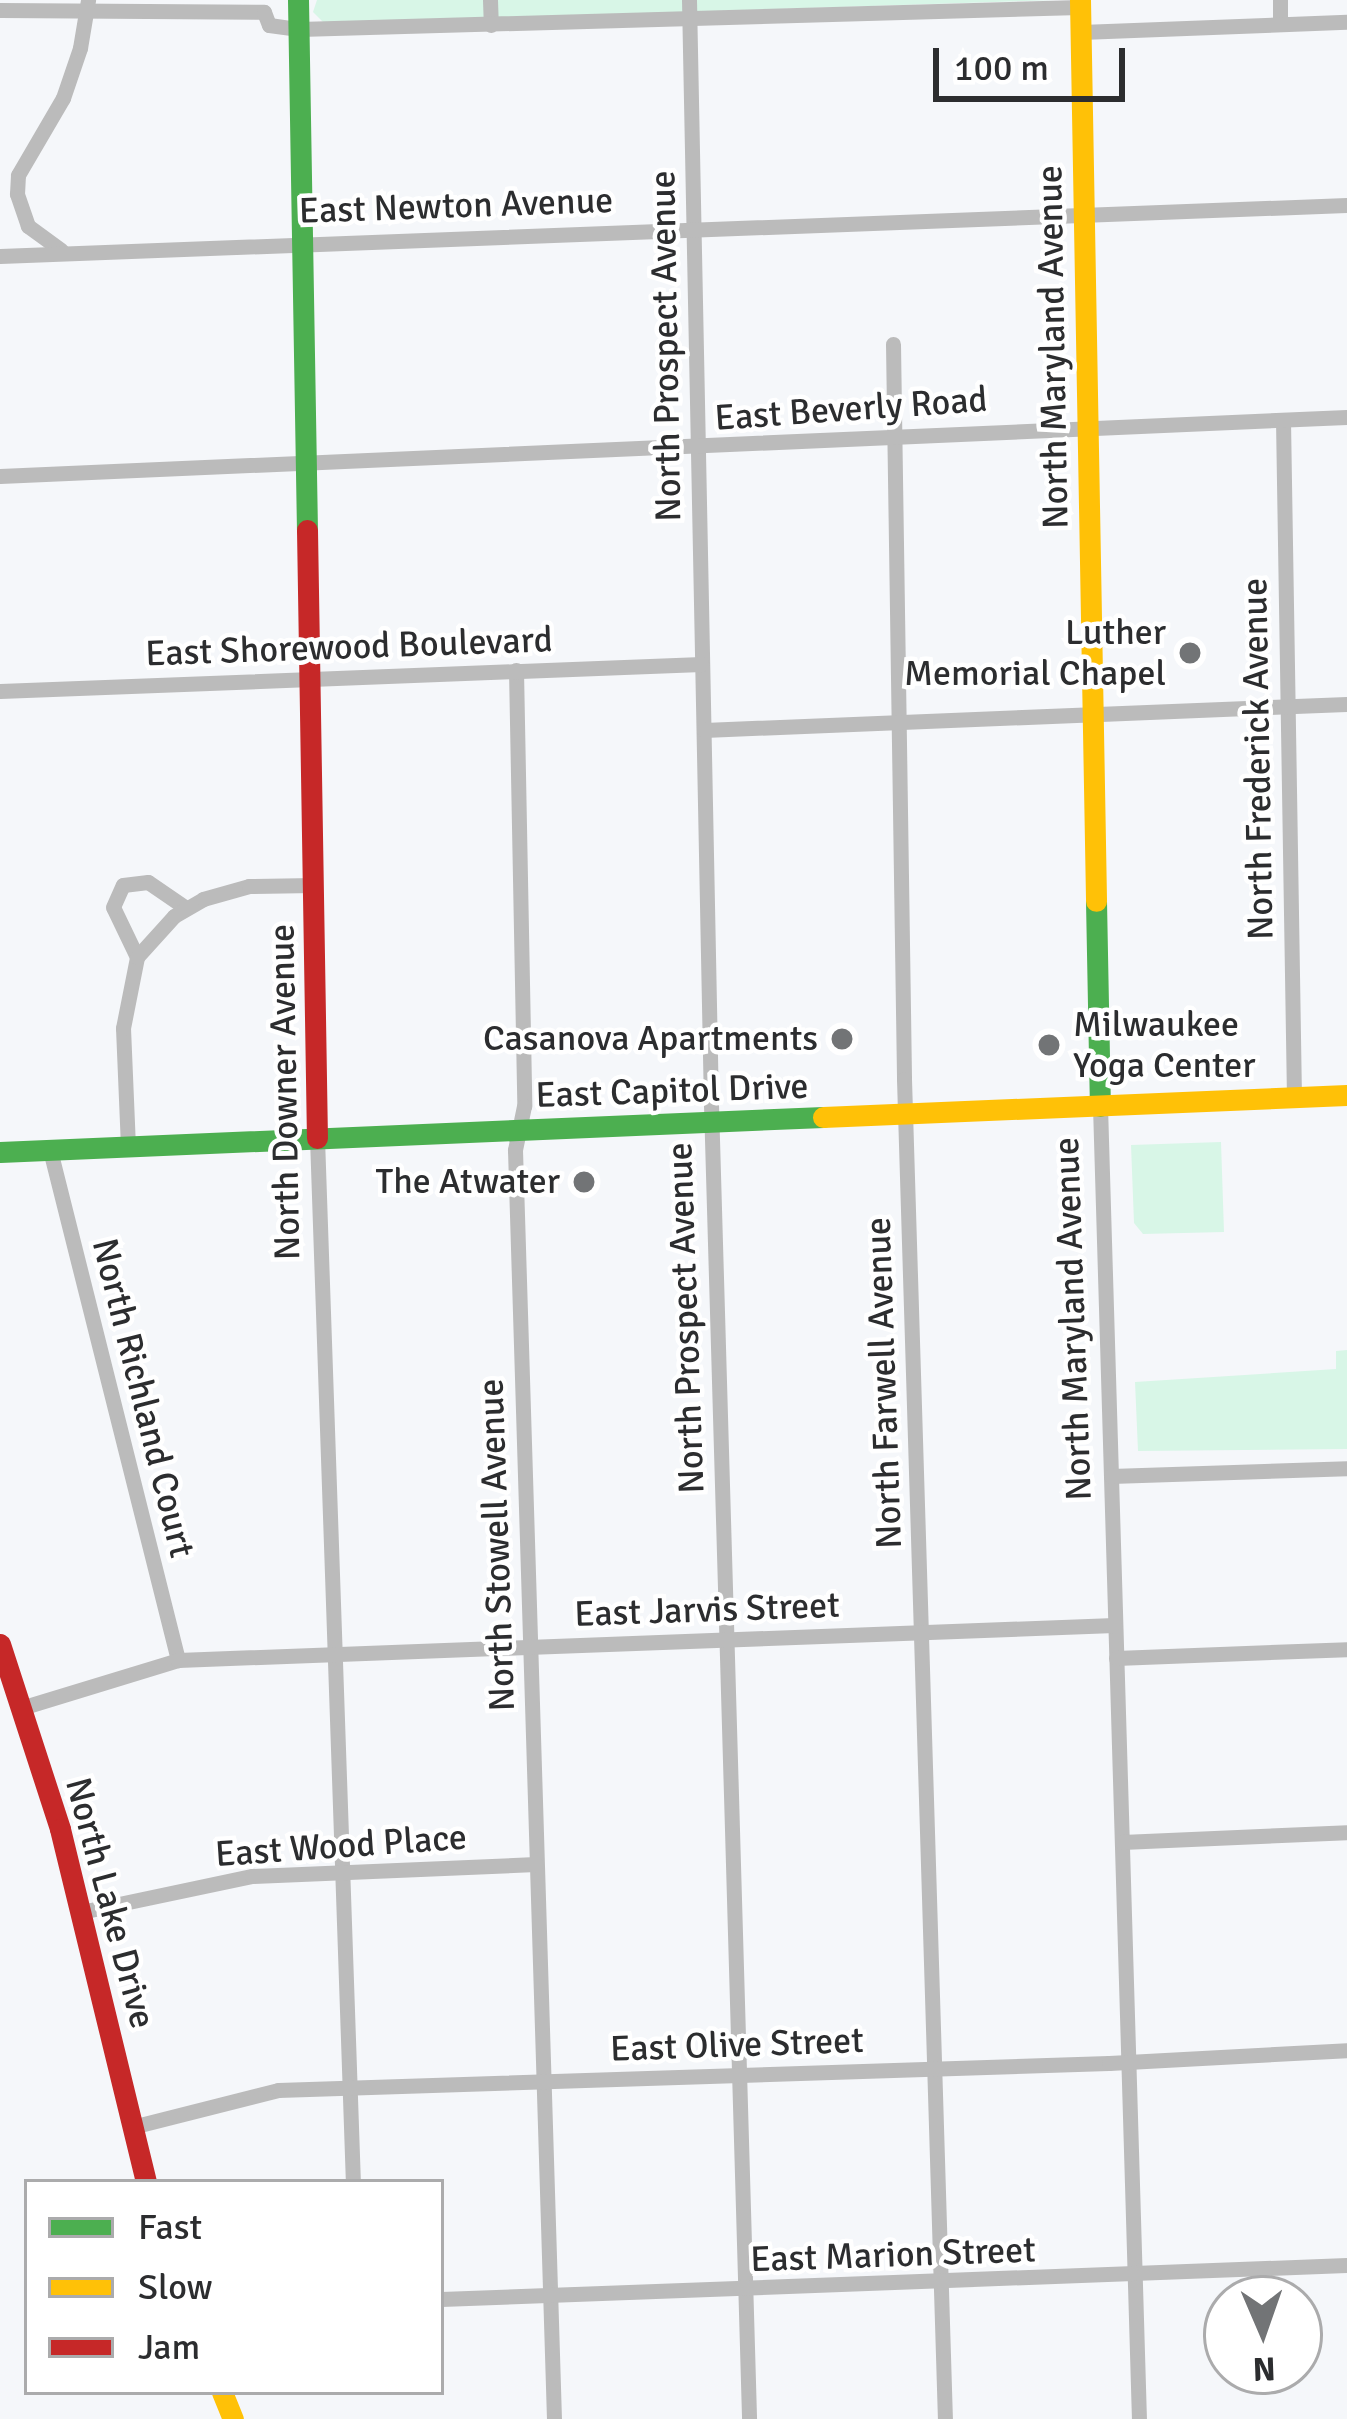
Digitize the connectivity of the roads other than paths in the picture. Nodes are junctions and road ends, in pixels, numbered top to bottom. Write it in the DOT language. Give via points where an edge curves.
graph roads {
  1 [pos="298,0"];
  2 [pos="490,0"];
  3 [pos="689,0"];
  4 [pos="1280,0"];
  5 [pos="1080,4"];
  6 [pos="87,6"];
  7 [pos="267,6"];
  8 [pos="885,7"];
  9 [pos="0,10"];
  10 [pos="689,20"];
  11 [pos="1347,22"];
  12 [pos="1280,24"];
  13 [pos="490,25"];
  14 [pos="299,29"];
  15 [pos="1081,32"];
  16 [pos="18,176"];
  17 [pos="0,190"];
  18 [pos="1347,205"];
  19 [pos="1083,213"];
  20 [pos="693,227"];
  21 [pos="307,242"];
  22 [pos="63,251"];
  23 [pos="0,256"];
  24 [pos="893,344"];
  25 [pos="1347,417"];
  26 [pos="1283,420"];
  27 [pos="1088,425"];
  28 [pos="894,435"];
  29 [pos="698,450"];
  30 [pos="308,464"];
  31 [pos="0,476"];
  32 [pos="700,664"];
  33 [pos="516,670"];
  34 [pos="310,678"];
  35 [pos="0,691"];
  36 [pos="1347,704"];
  37 [pos="1287,706"];
  38 [pos="1093,715"];
  39 [pos="899,721"];
  40 [pos="704,730"];
  41 [pos="314,885"];
  42 [pos="186,908"];
  43 [pos="137,957"];
  44 [pos="1347,1095"];
  45 [pos="1294,1097"];
  46 [pos="1100,1106"];
  47 [pos="905,1114"];
  48 [pos="711,1122"];
  49 [pos="521,1131"];
  50 [pos="317,1138"];
  51 [pos="128,1147"];
  52 [pos="50,1150"];
  53 [pos="0,1153"];
  54 [pos="1347,1468"];
  55 [pos="1111,1476"];
  56 [pos="1114,1625"];
  57 [pos="922,1631"];
  58 [pos="726,1639"];
  59 [pos="0,1644"];
  60 [pos="530,1647"];
  61 [pos="1347,1649"];
  62 [pos="335,1654"];
  63 [pos="1116,1658"];
  64 [pos="178,1660"];
  65 [pos="21,1708"];
  66 [pos="1347,1832"];
  67 [pos="1122,1842"];
  68 [pos="536,1864"];
  69 [pos="341,1871"];
  70 [pos="81,1912"];
  71 [pos="1347,2050"];
  72 [pos="1128,2060"];
  73 [pos="935,2068"];
  74 [pos="739,2074"];
  75 [pos="543,2081"];
  76 [pos="351,2089"];
  77 [pos="132,2126"];
  78 [pos="145,2179"];
  79 [pos="353,2179"];
  80 [pos="1347,2264"];
  81 [pos="1135,2274"];
  82 [pos="942,2283"];
  83 [pos="746,2290"];
  84 [pos="549,2296"];
  85 [pos="444,2300"];
  86 [pos="554,2419"];
  87 [pos="749,2419"];
  88 [pos="945,2419"];
  89 [pos="1139,2419"];
  1 -- 14 [label="street, North Downer Avenue"];
  2 -- 13 [label="street"];
  3 -- 10 [label="street, North Prospect Avenue"];
  4 -- 12 [label="street"];
  5 -- 8 [label="street"];
  5 -- 15 [label="street, North Maryland Avenue"];
  6 -- 7 [label="street"];
  6 -- 9 [label="street"];
  6 -- 16 [label="street" via="63,98"];
  7 -- 14 [label="street" via="269,25"];
  8 -- 10 [label="street"];
  10 -- 13 [label="street"];
  10 -- 20 [label="street, North Prospect Avenue"];
  11 -- 12 [label="street"];
  12 -- 15 [label="street"];
  13 -- 14 [label="street"];
  14 -- 21 [label="street, North Downer Avenue"];
  15 -- 19 [label="street, North Maryland Avenue"];
  16 -- 17 [label="street"];
  16 -- 22 [label="street" via="28,226"];
  18 -- 19 [label="street, East Newton Avenue"];
  19 -- 20 [label="street, East Newton Avenue"];
  19 -- 27 [label="street, North Maryland Avenue"];
  20 -- 21 [label="street, East Newton Avenue"];
  20 -- 29 [label="street, North Prospect Avenue"];
  21 -- 22 [label="street, East Newton Avenue"];
  21 -- 30 [label="street, North Downer Avenue"];
  22 -- 23 [label="street, East Newton Avenue"];
  24 -- 28 [label="street, North Farwell Avenue"];
  25 -- 26 [label="street, East Beverly Road"];
  26 -- 27 [label="street, East Beverly Road"];
  26 -- 37 [label="street, North Frederick Avenue"];
  27 -- 28 [label="street, East Beverly Road"];
  27 -- 38 [label="street, North Maryland Avenue"];
  28 -- 29 [label="street, East Beverly Road" via="718,441"];
  28 -- 39 [label="street, North Farwell Avenue"];
  29 -- 30 [label="street, East Beverly Road"];
  29 -- 32 [label="street, North Prospect Avenue"];
  30 -- 31 [label="street, East Beverly Road"];
  30 -- 34 [label="street, North Downer Avenue"];
  32 -- 33 [label="street, East Shorewood Boulevard"];
  32 -- 40 [label="street, North Prospect Avenue"];
  33 -- 34 [label="street, East Shorewood Boulevard"];
  33 -- 49 [label="street, North Stowell Avenue"];
  34 -- 35 [label="street, East Shorewood Boulevard"];
  34 -- 41 [label="street, North Downer Avenue"];
  36 -- 37 [label="street"];
  37 -- 38 [label="street"];
  37 -- 45 [label="street, North Frederick Avenue"];
  38 -- 39 [label="street"];
  38 -- 46 [label="street, North Maryland Avenue"];
  39 -- 40 [label="street"];
  39 -- 47 [label="street, North Farwell Avenue"];
  40 -- 48 [label="street, North Prospect Avenue"];
  41 -- 42 [label="street" via="226,890"];
  41 -- 50 [label="street, North Downer Avenue"];
  42 -- 43 [label="street"];
  42 -- 43 [label="street" via="148,882 123,885 113,908"];
  43 -- 51 [label="street" via="123,1028"];
  44 -- 45 [label="street, East Capitol Drive"];
  45 -- 46 [label="street, East Capitol Drive"];
  46 -- 47 [label="street, East Capitol Drive"];
  46 -- 55 [label="street, North Maryland Avenue"];
  47 -- 48 [label="street, East Capitol Drive"];
  47 -- 57 [label="street, North Farwell Avenue"];
  48 -- 49 [label="street, East Capitol Drive"];
  48 -- 58 [label="street, North Prospect Avenue"];
  49 -- 50 [label="street, East Capitol Drive"];
  49 -- 60 [label="street, North Stowell Avenue"];
  50 -- 51 [label="street, East Capitol Drive"];
  50 -- 62 [label="street, North Downer Avenue"];
  51 -- 52 [label="street, East Capitol Drive"];
  52 -- 53 [label="street, East Capitol Drive"];
  52 -- 64 [label="street, North Richland Court"];
  54 -- 55 [label="street"];
  55 -- 56 [label="street, North Maryland Avenue"];
  56 -- 57 [label="street, East Jarvis Street"];
  56 -- 63 [label="street, North Maryland Avenue"];
  57 -- 58 [label="street, East Jarvis Street"];
  57 -- 73 [label="street, North Farwell Avenue"];
  58 -- 60 [label="street, East Jarvis Street"];
  58 -- 74 [label="street, North Prospect Avenue"];
  59 -- 65 [label="street, North Lake Drive"];
  60 -- 62 [label="street, East Jarvis Street"];
  60 -- 68 [label="street, North Stowell Avenue"];
  61 -- 63 [label="street"];
  62 -- 64 [label="street, East Jarvis Street"];
  62 -- 69 [label="street, North Downer Avenue"];
  63 -- 67 [label="street, North Maryland Avenue"];
  64 -- 65 [label="street, East Jarvis Street"];
  65 -- 70 [label="street, North Lake Drive"];
  66 -- 67 [label="street"];
  67 -- 72 [label="street, North Maryland Avenue"];
  68 -- 69 [label="street, East Wood Place"];
  68 -- 75 [label="street, North Stowell Avenue"];
  69 -- 70 [label="street, East Wood Place" via="252,1876"];
  69 -- 76 [label="street, North Downer Avenue"];
  70 -- 77 [label="street, North Lake Drive"];
  71 -- 72 [label="street, East Olive Street"];
  72 -- 73 [label="street, East Olive Street"];
  72 -- 81 [label="street, North Maryland Avenue"];
  73 -- 74 [label="street, East Olive Street"];
  73 -- 82 [label="street, North Farwell Avenue"];
  74 -- 75 [label="street, East Olive Street"];
  74 -- 83 [label="street, North Prospect Avenue"];
  75 -- 76 [label="street, East Olive Street"];
  75 -- 84 [label="street, North Stowell Avenue"];
  76 -- 77 [label="street, East Olive Street" via="278,2090"];
  76 -- 79 [label="street, North Downer Avenue"];
  77 -- 78 [label="street, North Lake Drive"];
  80 -- 81 [label="street, East Marion Street"];
  81 -- 82 [label="street, East Marion Street"];
  81 -- 89 [label="street, North Maryland Avenue"];
  82 -- 83 [label="street, East Marion Street"];
  82 -- 88 [label="street, North Farwell Avenue"];
  83 -- 84 [label="street, East Marion Street"];
  83 -- 87 [label="street, North Prospect Avenue"];
  84 -- 85 [label="street, East Marion Street"];
  84 -- 86 [label="street, North Stowell Avenue"];
}
